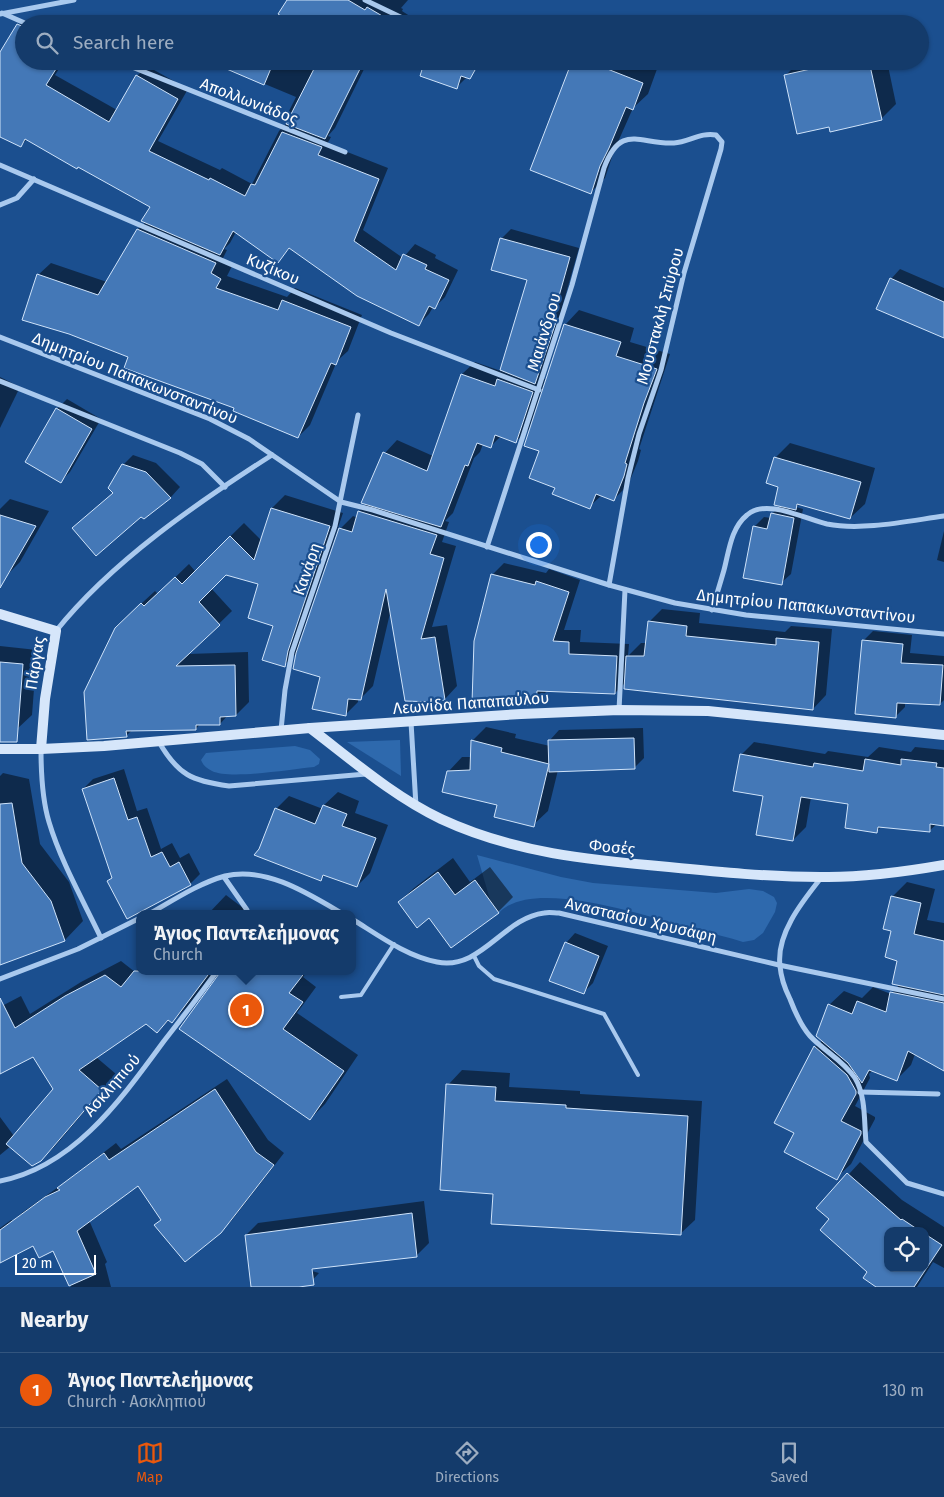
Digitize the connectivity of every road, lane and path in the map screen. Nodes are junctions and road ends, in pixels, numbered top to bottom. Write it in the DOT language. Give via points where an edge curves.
graph roads {
  1 [pos="67,0"];
  2 [pos="74,0"];
  3 [pos="364,0"];
  4 [pos="1,14"];
  5 [pos="396,15"];
  6 [pos="15,19"];
  7 [pos="140,70"];
  8 [pos="638,139"];
  9 [pos="346,152"];
  10 [pos="0,165"];
  11 [pos="34,179"];
  12 [pos="0,205"];
  13 [pos="0,338"];
  14 [pos="0,381"];
  15 [pos="539,390"];
  16 [pos="358,415"];
  17 [pos="272,455"];
  18 [pos="225,487"];
  19 [pos="341,502"];
  20 [pos="944,516"];
  21 [pos="487,547"];
  22 [pos="609,585"];
  23 [pos="625,590"];
  24 [pos="712,610"];
  25 [pos="0,614"];
  26 [pos="56,631"];
  27 [pos="944,634"];
  28 [pos="619,710"];
  29 [pos="411,722"];
  30 [pos="310,728"];
  31 [pos="281,731"];
  32 [pos="944,735"];
  33 [pos="159,742"];
  34 [pos="0,749"];
  35 [pos="41,750"];
  36 [pos="369,774"];
  37 [pos="416,806"];
  38 [pos="944,865"];
  39 [pos="224,877"];
  40 [pos="821,877"];
  41 [pos="156,910"];
  42 [pos="247,910"];
  43 [pos="336,910"];
  44 [pos="136,920"];
  45 [pos="356,921"];
  46 [pos="101,938"];
  47 [pos="394,944"];
  48 [pos="474,956"];
  49 [pos="780,965"];
  50 [pos="214,975"];
  51 [pos="0,979"];
  52 [pos="342,997"];
  53 [pos="944,999"];
  54 [pos="638,1076"];
  55 [pos="860,1092"];
  56 [pos="938,1094"];
  57 [pos="0,1181"];
  58 [pos="944,1194"];
  1 -- 2 [label="street"];
  1 -- 4 [label="street"];
  3 -- 5 [label="street"];
  4 -- 6 [label="street"];
  7 -- 9 [label="street, Απολλωνιάδος"];
  8 -- 15 [label="street, Μαιάνδρου" via="628,139 619,144 607,161"];
  8 -- 22 [label="street, Μουστακλή Σπύρου" via="674,143 711,134 722,142 684,273 661,370 638,434"];
  10 -- 11 [label="street, Κυζίκου"];
  11 -- 12 [label="street" via="17,198"];
  11 -- 15 [label="street, Κυζίκου" via="391,333"];
  13 -- 17 [label="street, Δημητρίου Παπακωνσταντίνου" via="210,420 249,439"];
  14 -- 18 [label="street" via="180,453 202,464"];
  15 -- 21 [label="street, Μαιάνδρου"];
  16 -- 19 [label="street, Κανάρη"];
  17 -- 18 [label="street, Πάργας"];
  17 -- 19 [label="street, Δημητρίου Παπακωνσταντίνου"];
  18 -- 26 [label="street, Πάργας" via="154,538 104,580"];
  19 -- 21 [label="street, Δημητρίου Παπακωνσταντίνου"];
  19 -- 31 [label="street, Κανάρη" via="292,652"];
  20 -- 24 [label="street" via="855,526 829,524 780,510 755,510 747,514 735,531"];
  21 -- 22 [label="street, Δημητρίου Παπακωνσταντίνου"];
  22 -- 23 [label="street, Δημητρίου Παπακωνσταντίνου"];
  23 -- 24 [label="street, Δημητρίου Παπακωνσταντίνου"];
  23 -- 28 [label="street"];
  24 -- 27 [label="street, Δημητρίου Παπακωνσταντίνου"];
  25 -- 26 [label="main road"];
  26 -- 35 [label="main road, Πάργας" via="44,699"];
  28 -- 29 [label="main road, Λεωνίδα Παπαπαύλου"];
  28 -- 32 [label="main road, Λεωνίδα Παπαπαύλου" via="708,712"];
  29 -- 30 [label="main road, Λεωνίδα Παπαπαύλου"];
  29 -- 37 [label="street"];
  30 -- 31 [label="main road, Λεωνίδα Παπαπαύλου"];
  30 -- 36 [label="main road, Φοσές"];
  31 -- 33 [label="main road, Λεωνίδα Παπαπαύλου"];
  33 -- 35 [label="main road, Λεωνίδα Παπαπαύλου"];
  33 -- 36 [label="street" via="184,774 216,784"];
  34 -- 35 [label="main road, Λεωνίδα Παπαπαύλου"];
  35 -- 46 [label="street, Πάργας" via="49,820 58,847"];
  36 -- 37 [label="main road, Φοσές"];
  37 -- 40 [label="main road, Φοσές" via="466,830 546,853 610,862"];
  38 -- 40 [label="main road, Φοσές"];
  39 -- 41 [label="street"];
  39 -- 42 [label="street"];
  39 -- 43 [label="street" via="239,874 276,880"];
  40 -- 49 [label="street" via="788,928 780,951"];
  44 -- 46 [label="street"];
  45 -- 47 [label="street, Αναστασίου Χρυσάφη"];
  46 -- 51 [label="street"];
  47 -- 48 [label="street, Αναστασίου Χρυσάφη" via="438,963 461,962"];
  47 -- 52 [label="lane" via="361,995"];
  48 -- 49 [label="street, Αναστασίου Χρυσάφη" via="523,920 550,913"];
  48 -- 54 [label="lane" via="479,966 494,978 604,1014"];
  49 -- 53 [label="street, Αναστασίου Χρυσάφη"];
  49 -- 55 [label="street" via="793,1007 807,1032 851,1073"];
  50 -- 57 [label="street, Ασκληπιού" via="129,1089 84,1136 40,1168"];
  55 -- 56 [label="street"];
  55 -- 58 [label="street" via="866,1142 907,1183"];
}
